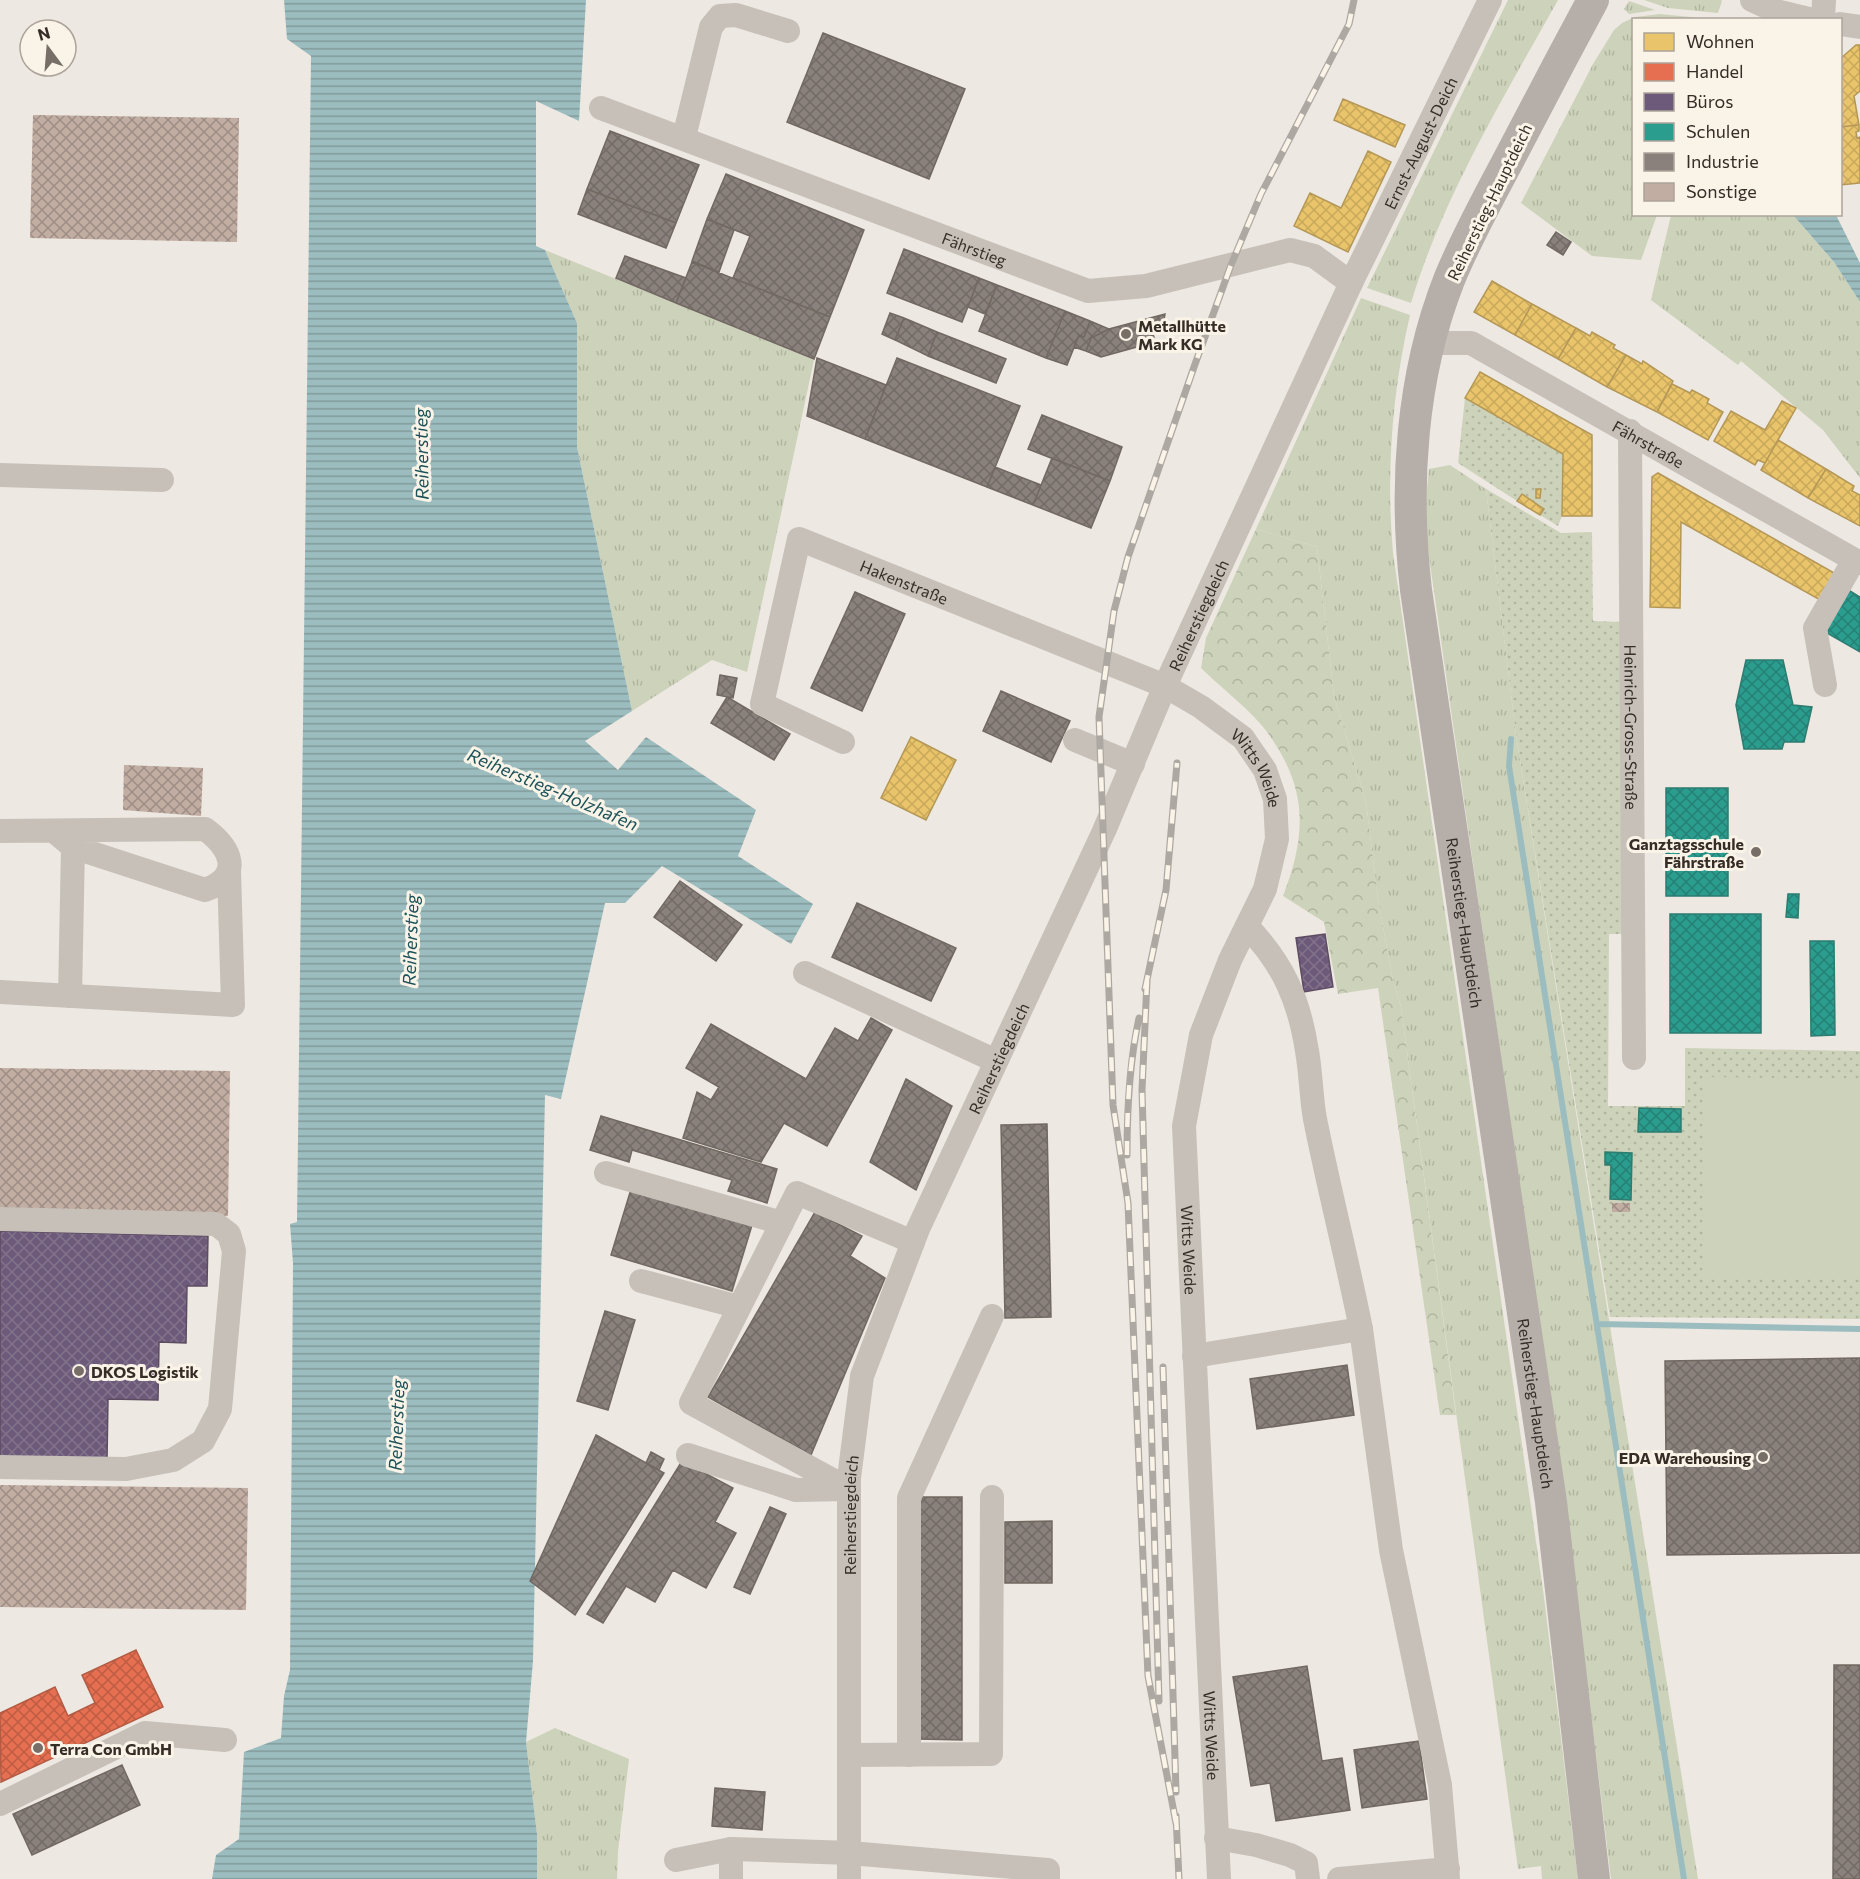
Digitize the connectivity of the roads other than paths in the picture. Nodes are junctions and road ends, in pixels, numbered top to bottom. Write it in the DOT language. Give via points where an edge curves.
graph roads {
  1 [pos="1490,0"];
  2 [pos="1593,0"];
  3 [pos="1752,0"];
  4 [pos="1824,0"];
  5 [pos="1808,18"];
  6 [pos="1823,18"];
  7 [pos="1842,24"];
  8 [pos="1860,27"];
  9 [pos="788,31"];
  10 [pos="601,108"];
  11 [pos="684,137"];
  12 [pos="1351,284"];
  13 [pos="1431,343"];
  14 [pos="1630,431"];
  15 [pos="0,475"];
  16 [pos="162,480"];
  17 [pos="1857,562"];
  18 [pos="1825,685"];
  19 [pos="1165,686"];
  20 [pos="1075,740"];
  21 [pos="843,742"];
  22 [pos="1132,764"];
  23 [pos="0,831"];
  24 [pos="55,832"];
  25 [pos="73,847"];
  26 [pos="229,871"];
  27 [pos="1247,926"];
  28 [pos="805,973"];
  29 [pos="0,992"];
  30 [pos="70,996"];
  31 [pos="1634,1058"];
  32 [pos="996,1061"];
  33 [pos="606,1173"];
  34 [pos="0,1219"];
  35 [pos="782,1223"];
  36 [pos="913,1242"];
  37 [pos="641,1281"];
  38 [pos="739,1307"];
  39 [pos="992,1316"];
  40 [pos="1361,1329"];
  41 [pos="1194,1356"];
  42 [pos="688,1455"];
  43 [pos="0,1467"];
  44 [pos="849,1489"];
  45 [pos="992,1497"];
  46 [pos="225,1740"];
  47 [pos="850,1755"];
  48 [pos="909,1755"];
  49 [pos="0,1803"];
  50 [pos="1216,1846"];
  51 [pos="731,1849"];
  52 [pos="850,1853"];
  53 [pos="676,1860"];
  54 [pos="1448,1874"];
  55 [pos="731,1879"];
  56 [pos="849,1879"];
  57 [pos="1048,1879"];
  58 [pos="1219,1879"];
  59 [pos="1308,1879"];
  60 [pos="1339,1879"];
  61 [pos="1594,1879"];
  1 -- 12 [label="street, Ernst-August-Deich"];
  2 -- 13 [label="main road, Reiherstieg-Hauptdeich" via="1482,210 1449,280"];
  3 -- 5 [label="street" via="1776,11"];
  4 -- 6 [label="street"];
  7 -- 8 [label="street"];
  9 -- 11 [label="street" via="736,15 720,16 711,27"];
  10 -- 11 [label="street, Fährstieg"];
  11 -- 12 [label="street, Fährstieg" via="1088,291 1146,286 1290,250 1314,256"];
  12 -- 19 [label="street, Reiherstiegdeich"];
  13 -- 14 [label="street, Fährstraße" via="1471,343"];
  13 -- 61 [label="main road, Reiherstieg-Hauptdeich" via="1415,418 1412,551 1551,1502"];
  14 -- 17 [label="street, Fährstraße"];
  14 -- 31 [label="street, Heinrich-Gross-Straße"];
  15 -- 16 [label="street"];
  17 -- 18 [label="street" via="1815,628"];
  19 -- 21 [label="street, Hakenstraße" via="799,539 762,704"];
  19 -- 22 [label="street, Reiherstiegdeich"];
  19 -- 27 [label="street, Witts Weide" via="1243,738 1265,770 1272,789 1276,839 1265,889"];
  20 -- 22 [label="street"];
  22 -- 32 [label="street, Reiherstiegdeich"];
  23 -- 24 [label="street"];
  24 -- 25 [label="street"];
  24 -- 26 [label="street" via="205,829 222,842 229,855"];
  25 -- 26 [label="street" via="205,890 220,885"];
  25 -- 30 [label="street"];
  26 -- 30 [label="street" via="233,1005"];
  27 -- 40 [label="street" via="1270,950 1289,982 1299,1011 1315,1117"];
  27 -- 41 [label="street, Witts Weide" via="1200,1035 1184,1126"];
  28 -- 32 [label="street"];
  29 -- 30 [label="street"];
  32 -- 36 [label="street, Reiherstiegdeich"];
  33 -- 35 [label="street"];
  34 -- 43 [label="street" via="216,1224 229,1234 234,1251 220,1409 203,1441 173,1460 126,1469"];
  35 -- 36 [label="street" via="797,1193"];
  35 -- 38 [label="street"];
  36 -- 44 [label="street, Reiherstiegdeich" via="862,1376"];
  37 -- 38 [label="street"];
  38 -- 44 [label="street" via="691,1403"];
  39 -- 48 [label="street" via="909,1498"];
  40 -- 41 [label="street"];
  40 -- 54 [label="street" via="1391,1550 1440,1785"];
  41 -- 50 [label="street, Witts Weide"];
  42 -- 44 [label="street" via="795,1490"];
  44 -- 47 [label="street, Reiherstiegdeich"];
  45 -- 48 [label="street" via="991,1754"];
  46 -- 49 [label="street" via="145,1732"];
  47 -- 48 [label="street"];
  47 -- 52 [label="street, Reiherstiegdeich"];
  50 -- 58 [label="street, Witts Weide"];
  50 -- 59 [label="street" via="1290,1854 1306,1863"];
  51 -- 52 [label="street"];
  51 -- 53 [label="street"];
  51 -- 55 [label="street"];
  52 -- 56 [label="street, Reiherstiegdeich"];
  52 -- 57 [label="street" via="1048,1870"];
  54 -- 60 [label="street"];
}
